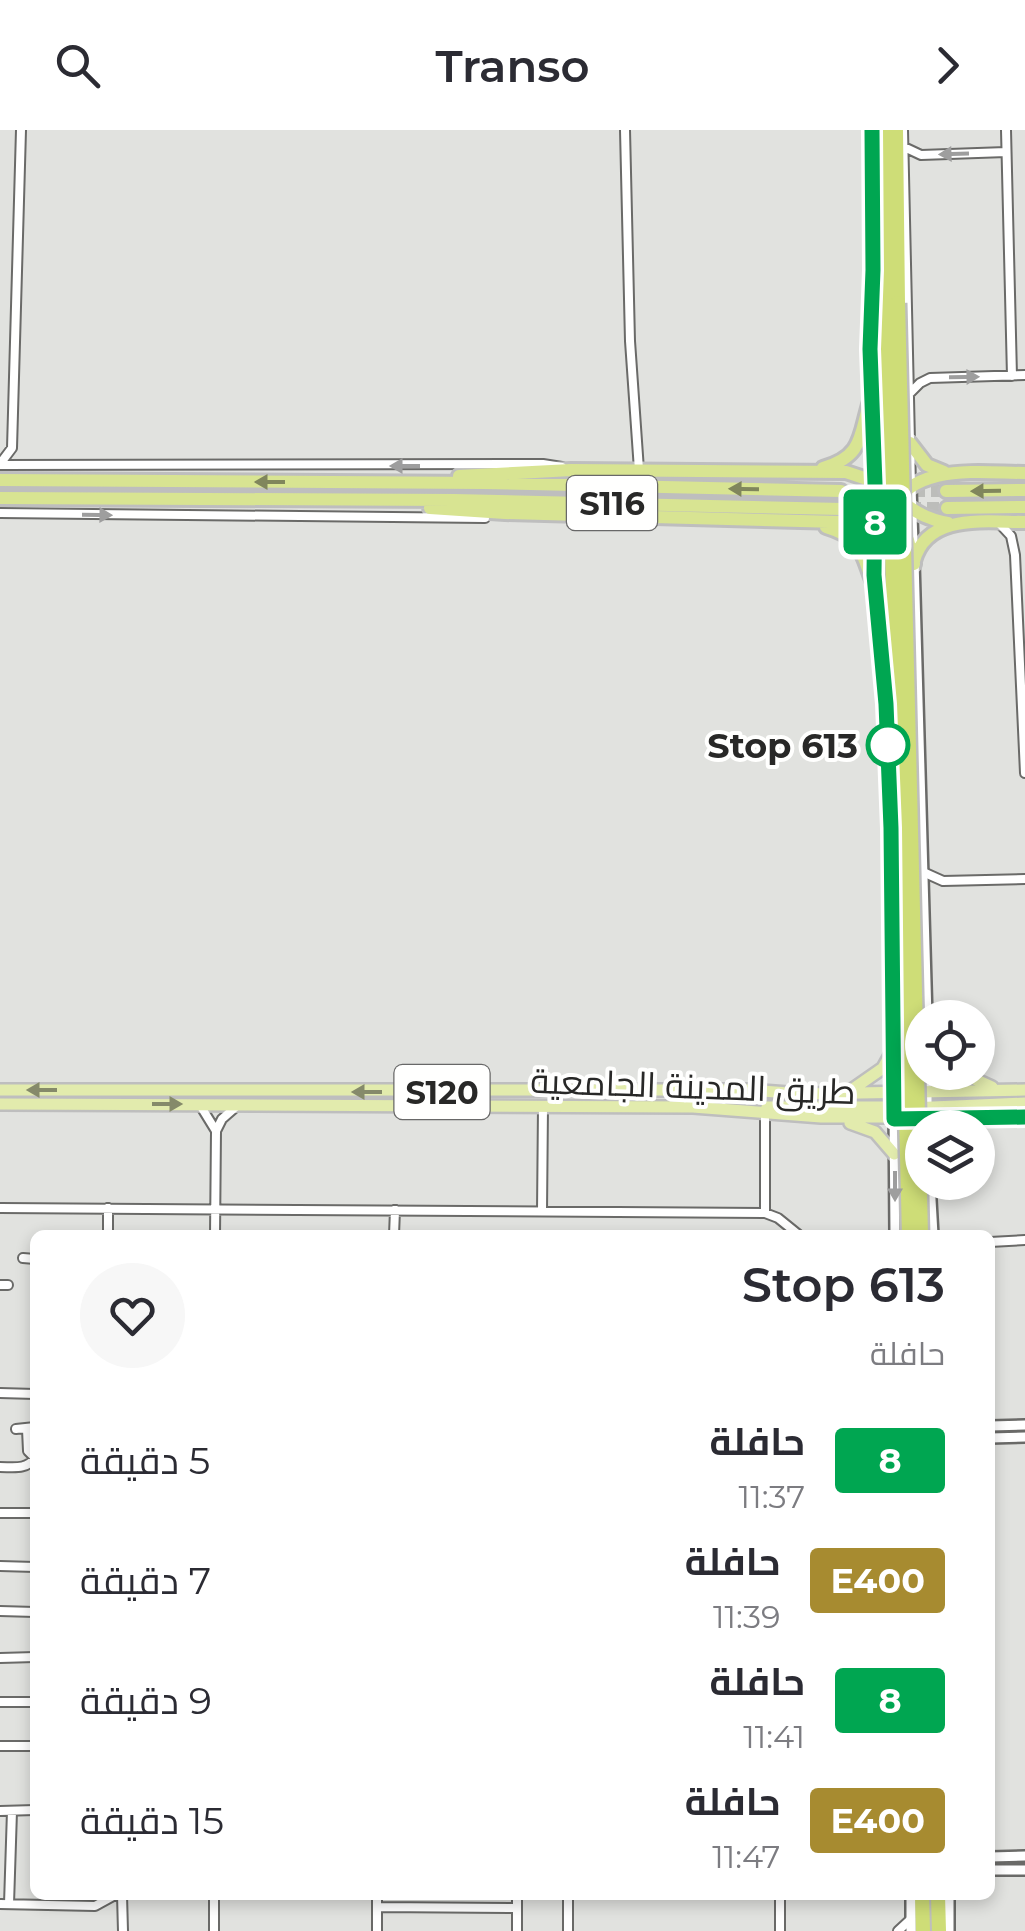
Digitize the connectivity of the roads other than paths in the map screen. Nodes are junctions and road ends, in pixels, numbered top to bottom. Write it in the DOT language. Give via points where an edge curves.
graph roads {
  1 [pos="21,130"];
  2 [pos="625,130"];
  3 [pos="872,130"];
  4 [pos="885,130"];
  5 [pos="900,130"];
  6 [pos="1006,130"];
  7 [pos="904,147"];
  8 [pos="1006,152"];
  9 [pos="892,303"];
  10 [pos="1013,354"];
  11 [pos="1025,366"];
  12 [pos="1025,374"];
  13 [pos="1012,376"];
  14 [pos="909,394"];
  15 [pos="871,398"];
  16 [pos="910,444"];
  17 [pos="12,448"];
  18 [pos="874,464"];
  19 [pos="0,465"];
  20 [pos="27,465"];
  21 [pos="571,470"];
  22 [pos="639,470"];
  23 [pos="812,471"];
  24 [pos="946,474"];
  25 [pos="1025,474"];
  26 [pos="0,480"];
  27 [pos="870,480"];
  28 [pos="438,482"];
  29 [pos="916,484"];
  30 [pos="1025,490"];
  31 [pos="841,491"];
  32 [pos="946,492"];
  33 [pos="0,498"];
  34 [pos="893,498"];
  35 [pos="383,501"];
  36 [pos="1025,507"];
  37 [pos="947,508"];
  38 [pos="842,509"];
  39 [pos="869,512"];
  40 [pos="0,513"];
  41 [pos="917,513"];
  42 [pos="624,515"];
  43 [pos="809,522"];
  44 [pos="998,522"];
  45 [pos="1025,522"];
  46 [pos="956,524"];
  47 [pos="914,564"];
  48 [pos="875,582"];
  49 [pos="1022,606"];
  50 [pos="1025,773"];
  51 [pos="923,872"];
  52 [pos="1025,879"];
  53 [pos="943,881"];
  54 [pos="924,896"];
  55 [pos="927,1000"];
  56 [pos="894,1050"];
  57 [pos="995,1088"];
  58 [pos="0,1090"];
  59 [pos="1000,1090"];
  60 [pos="1025,1090"];
  61 [pos="894,1091"];
  62 [pos="921,1091"];
  63 [pos="848,1092"];
  64 [pos="1025,1102"];
  65 [pos="0,1104"];
  66 [pos="200,1104"];
  67 [pos="927,1104"];
  68 [pos="238,1105"];
  69 [pos="543,1108"];
  70 [pos="927,1110"];
  71 [pos="743,1111"];
  72 [pos="765,1113"];
  73 [pos="894,1113"];
  74 [pos="905,1116"];
  75 [pos="1025,1117"];
  76 [pos="821,1118"];
  77 [pos="995,1118"];
  78 [pos="216,1131"];
  79 [pos="894,1154"];
  80 [pos="931,1200"];
  81 [pos="0,1208"];
  82 [pos="108,1208"];
  83 [pos="215,1208"];
  84 [pos="394,1210"];
  85 [pos="542,1211"];
  86 [pos="765,1214"];
  87 [pos="108,1230"];
  88 [pos="216,1230"];
  89 [pos="394,1230"];
  90 [pos="792,1230"];
  91 [pos="895,1230"];
  92 [pos="909,1230"];
  93 [pos="921,1230"];
  94 [pos="933,1230"];
  95 [pos="1025,1240"];
  96 [pos="995,1242"];
  97 [pos="23,1258"];
  98 [pos="30,1259"];
  99 [pos="0,1394"];
  100 [pos="30,1394"];
  101 [pos="995,1427"];
  102 [pos="30,1428"];
  103 [pos="16,1429"];
  104 [pos="1024,1432"];
  105 [pos="995,1437"];
  106 [pos="30,1464"];
  107 [pos="0,1467"];
  108 [pos="0,1513"];
  109 [pos="30,1513"];
  110 [pos="0,1566"];
  111 [pos="30,1566"];
  112 [pos="0,1612"];
  113 [pos="30,1612"];
  114 [pos="30,1657"];
  115 [pos="0,1658"];
  116 [pos="0,1702"];
  117 [pos="30,1702"];
  118 [pos="0,1746"];
  119 [pos="30,1746"];
  120 [pos="30,1810"];
  121 [pos="0,1811"];
  122 [pos="12,1811"];
  123 [pos="1021,1856"];
  124 [pos="995,1859"];
  125 [pos="995,1870"];
  126 [pos="1025,1870"];
  127 [pos="88,1900"];
  128 [pos="109,1900"];
  129 [pos="120,1900"];
  130 [pos="214,1900"];
  131 [pos="377,1900"];
  132 [pos="517,1900"];
  133 [pos="568,1900"];
  134 [pos="780,1900"];
  135 [pos="922,1900"];
  136 [pos="938,1900"];
  137 [pos="949,1900"];
  138 [pos="4,1904"];
  139 [pos="88,1906"];
  140 [pos="377,1908"];
  141 [pos="517,1908"];
  142 [pos="911,1925"];
  143 [pos="123,1931"];
  144 [pos="214,1931"];
  145 [pos="377,1931"];
  146 [pos="517,1931"];
  147 [pos="568,1931"];
  148 [pos="780,1931"];
  149 [pos="898,1931"];
  150 [pos="922,1931"];
  151 [pos="939,1931"];
  152 [pos="949,1931"];
  1 -- 17 [label="street"];
  2 -- 22 [label="street"];
  3 -- 15 [label="street"];
  4 -- 9 [label="highway"];
  5 -- 7 [label="street"];
  5 -- 9 [label="highway"];
  6 -- 8 [label="street"];
  8 -- 7 [label="street, one-way" via="921,154"];
  7 -- 14 [label="street"];
  8 -- 10 [label="street"];
  9 -- 92 [label="highway, bridge"];
  9 -- 93 [label="highway, bridge"];
  10 -- 11 [label="street"];
  10 -- 13 [label="street"];
  12 -- 13 [label="street"];
  14 -- 13 [label="street, one-way" via="930,378"];
  14 -- 16 [label="street"];
  15 -- 18 [label="street"];
  15 -- 23 [label="highway" via="855,450 842,462"];
  16 -- 24 [label="highway"];
  16 -- 29 [label="street"];
  16 -- 34 [label="highway"];
  17 -- 19 [label="street"];
  17 -- 20 [label="street"];
  18 -- 27 [label="street"];
  18 -- 34 [label="highway"];
  19 -- 20 [label="street"];
  21 -- 20 [label="street, one-way" via="543,464"];
  21 -- 22 [label="highway"];
  21 -- 28 [label="highway"];
  22 -- 23 [label="highway"];
  23 -- 27 [label="highway"];
  24 -- 25 [label="highway"];
  24 -- 29 [label="highway"];
  28 -- 26 [label="highway, S116, one-way"];
  27 -- 34 [label="highway"];
  27 -- 39 [label="highway"];
  31 -- 28 [label="highway, S116, one-way"];
  29 -- 34 [label="highway"];
  29 -- 41 [label="highway"];
  30 -- 32 [label="highway, one-way"];
  33 -- 35 [label="highway, S116"];
  34 -- 39 [label="highway"];
  34 -- 41 [label="highway"];
  34 -- 47 [label="highway"];
  34 -- 48 [label="highway"];
  35 -- 38 [label="highway, S116"];
  35 -- 42 [label="highway" via="486,512"];
  36 -- 37 [label="highway"];
  39 -- 43 [label="highway" via="846,522"];
  39 -- 48 [label="street"];
  40 -- 42 [label="street, one-way" via="603,521"];
  41 -- 46 [label="highway"];
  41 -- 47 [label="street"];
  42 -- 43 [label="highway"];
  43 -- 48 [label="highway" via="853,539"];
  44 -- 45 [label="highway"];
  44 -- 46 [label="highway"];
  44 -- 49 [label="street" via="1014,545"];
  46 -- 47 [label="highway" via="927,536"];
  47 -- 51 [label="street"];
  48 -- 56 [label="street" via="886,704"];
  49 -- 50 [label="street"];
  51 -- 53 [label="street"];
  51 -- 54 [label="street"];
  52 -- 53 [label="street"];
  53 -- 54 [label="street"];
  54 -- 55 [label="street"];
  56 -- 61 [label="street"];
  56 -- 63 [label="main road" via="883,1068"];
  57 -- 59 [label="main road"];
  63 -- 58 [label="main road, طريق المدينة الجامعية / S120, one-way"];
  59 -- 60 [label="main road, طريق المدينة الجامعية / S120"];
  59 -- 62 [label="main road, طريق المدينة الجامعية / S120"];
  61 -- 62 [label="main road, طريق المدينة الجامعية / S120"];
  61 -- 63 [label="main road, طريق المدينة الجامعية / S120"];
  61 -- 73 [label="street"];
  62 -- 67 [label="street"];
  62 -- 73 [label="main road"];
  64 -- 67 [label="main road"];
  65 -- 66 [label="main road, طريق المدينة الجامعية / S120, one-way"];
  66 -- 68 [label="main road, طريق المدينة الجامعية / S120"];
  66 -- 78 [label="street"];
  67 -- 70 [label="street"];
  67 -- 73 [label="main road"];
  68 -- 69 [label="main road, طريق المدينة الجامعية / S120"];
  68 -- 78 [label="street"];
  69 -- 71 [label="main road, طريق المدينة الجامعية / S120"];
  69 -- 85 [label="street"];
  71 -- 72 [label="main road, طريق المدينة الجامعية / S120"];
  71 -- 73 [label="main road" via="774,1106"];
  72 -- 76 [label="main road, طريق المدينة الجامعية / S120"];
  72 -- 86 [label="street"];
  73 -- 74 [label="main road, طريق المدينة الجامعية / S120"];
  73 -- 76 [label="main road, طريق المدينة الجامعية / S120"];
  73 -- 79 [label="street"];
  75 -- 77 [label="main road, طريق المدينة الجامعية / S120"];
  76 -- 79 [label="main road" via="868,1128"];
  78 -- 83 [label="street"];
  79 -- 91 [label="street, one-way"];
  80 -- 94 [label="street"];
  81 -- 82 [label="street"];
  82 -- 83 [label="street"];
  82 -- 87 [label="street"];
  83 -- 84 [label="street"];
  83 -- 88 [label="street"];
  84 -- 85 [label="street"];
  84 -- 89 [label="street"];
  85 -- 86 [label="street"];
  86 -- 90 [label="street"];
  95 -- 96 [label="street"];
  97 -- 98 [label="street"];
  99 -- 100 [label="street"];
  101 -- 104 [label="street"];
  102 -- 103 [label="street"];
  104 -- 105 [label="street"];
  106 -- 107 [label="street"];
  108 -- 109 [label="street"];
  110 -- 111 [label="street"];
  112 -- 113 [label="street"];
  114 -- 115 [label="street"];
  116 -- 117 [label="street"];
  118 -- 119 [label="street"];
  120 -- 122 [label="street"];
  121 -- 122 [label="street"];
  122 -- 138 [label="street"];
  123 -- 124 [label="street"];
  125 -- 126 [label="street"];
  127 -- 139 [label="street"];
  128 -- 139 [label="street"];
  129 -- 143 [label="street"];
  130 -- 144 [label="street"];
  131 -- 140 [label="street"];
  132 -- 141 [label="street"];
  133 -- 147 [label="street"];
  134 -- 148 [label="street"];
  135 -- 150 [label="highway"];
  136 -- 151 [label="highway"];
  137 -- 152 [label="street"];
  138 -- 139 [label="street"];
  140 -- 141 [label="street"];
  140 -- 145 [label="street"];
  141 -- 146 [label="street"];
  142 -- 149 [label="street"];
}
